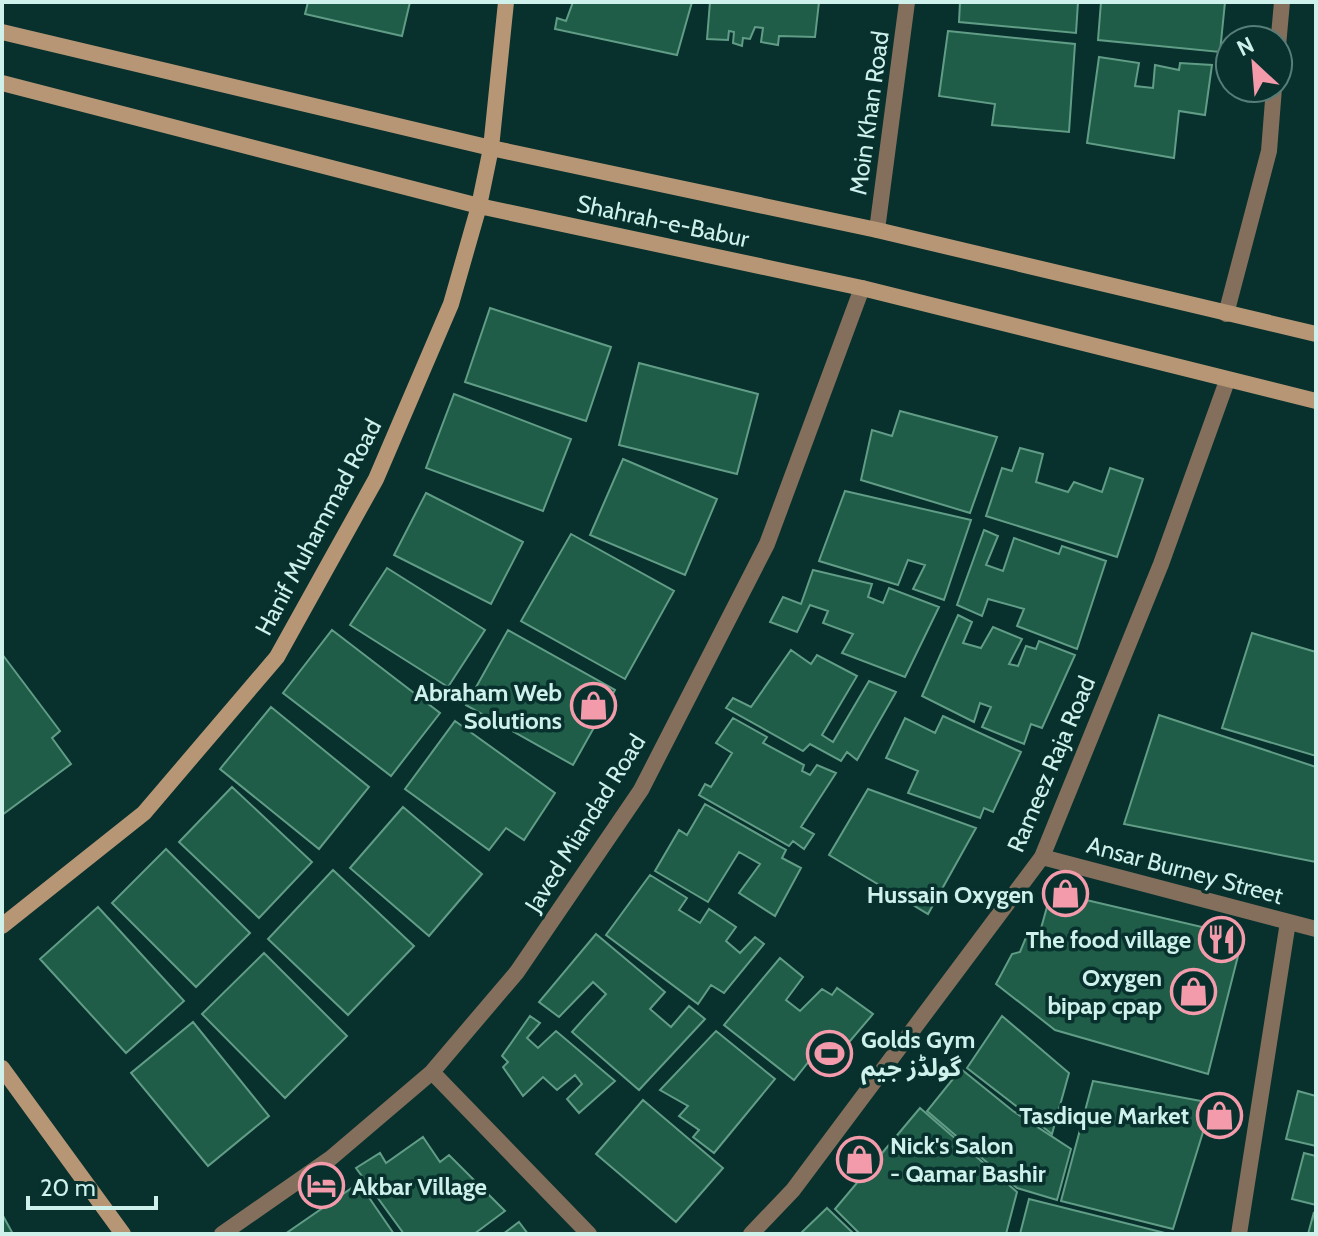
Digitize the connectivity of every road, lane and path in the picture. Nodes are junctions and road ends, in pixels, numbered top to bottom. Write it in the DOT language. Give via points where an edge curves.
graph roads {
  1 [pos="506,2"];
  2 [pos="907,2"];
  3 [pos="1282,2"];
  4 [pos="1280,24"];
  5 [pos="2,32"];
  6 [pos="2,83"];
  7 [pos="1273,104"];
  8 [pos="491,148"];
  9 [pos="479,206"];
  10 [pos="877,230"];
  11 [pos="862,288"];
  12 [pos="1226,314"];
  13 [pos="1316,334"];
  14 [pos="1227,381"];
  15 [pos="1316,401"];
  16 [pos="1042,857"];
  17 [pos="1288,922"];
  18 [pos="2,926"];
  19 [pos="1316,929"];
  20 [pos="2,1068"];
  21 [pos="432,1072"];
  22 [pos="123,1234"];
  23 [pos="222,1234"];
  24 [pos="589,1234"];
  25 [pos="751,1234"];
  26 [pos="1239,1234"];
  1 -- 8 [label="main road, Hanif Muhammad Road"];
  2 -- 10 [label="street, Moin Khan Road"];
  3 -- 4 [label="street"];
  5 -- 8 [label="main road, Shahrah-e-Babur"];
  6 -- 9 [label="main road, Shahrah-e-Babur"];
  7 -- 12 [label="street" via="1269,151"];
  8 -- 9 [label="main road, Hanif Muhammad Road"];
  8 -- 10 [label="main road, Shahrah-e-Babur"];
  9 -- 11 [label="main road, Shahrah-e-Babur"];
  9 -- 18 [label="main road, Hanif Muhammad Road" via="451,304 376,479 277,657 144,813"];
  10 -- 12 [label="main road, Shahrah-e-Babur"];
  11 -- 14 [label="main road, Shahrah-e-Babur"];
  11 -- 21 [label="street, Javed Miandad Road" via="767,544 641,790 517,972"];
  12 -- 13 [label="main road, Shahrah-e-Babur"];
  14 -- 15 [label="main road, Shahrah-e-Babur"];
  14 -- 16 [label="street, Rameez Raja Road" via="1161,564"];
  16 -- 17 [label="street, Ansar Burney Street"];
  16 -- 25 [label="street, Rameez Raja Road" via="793,1190"];
  17 -- 19 [label="street, Ansar Burney Street"];
  17 -- 26 [label="street"];
  20 -- 22 [label="main road"];
  21 -- 23 [label="street, Javed Miandad Road" via="331,1158"];
  21 -- 24 [label="street"];
}
